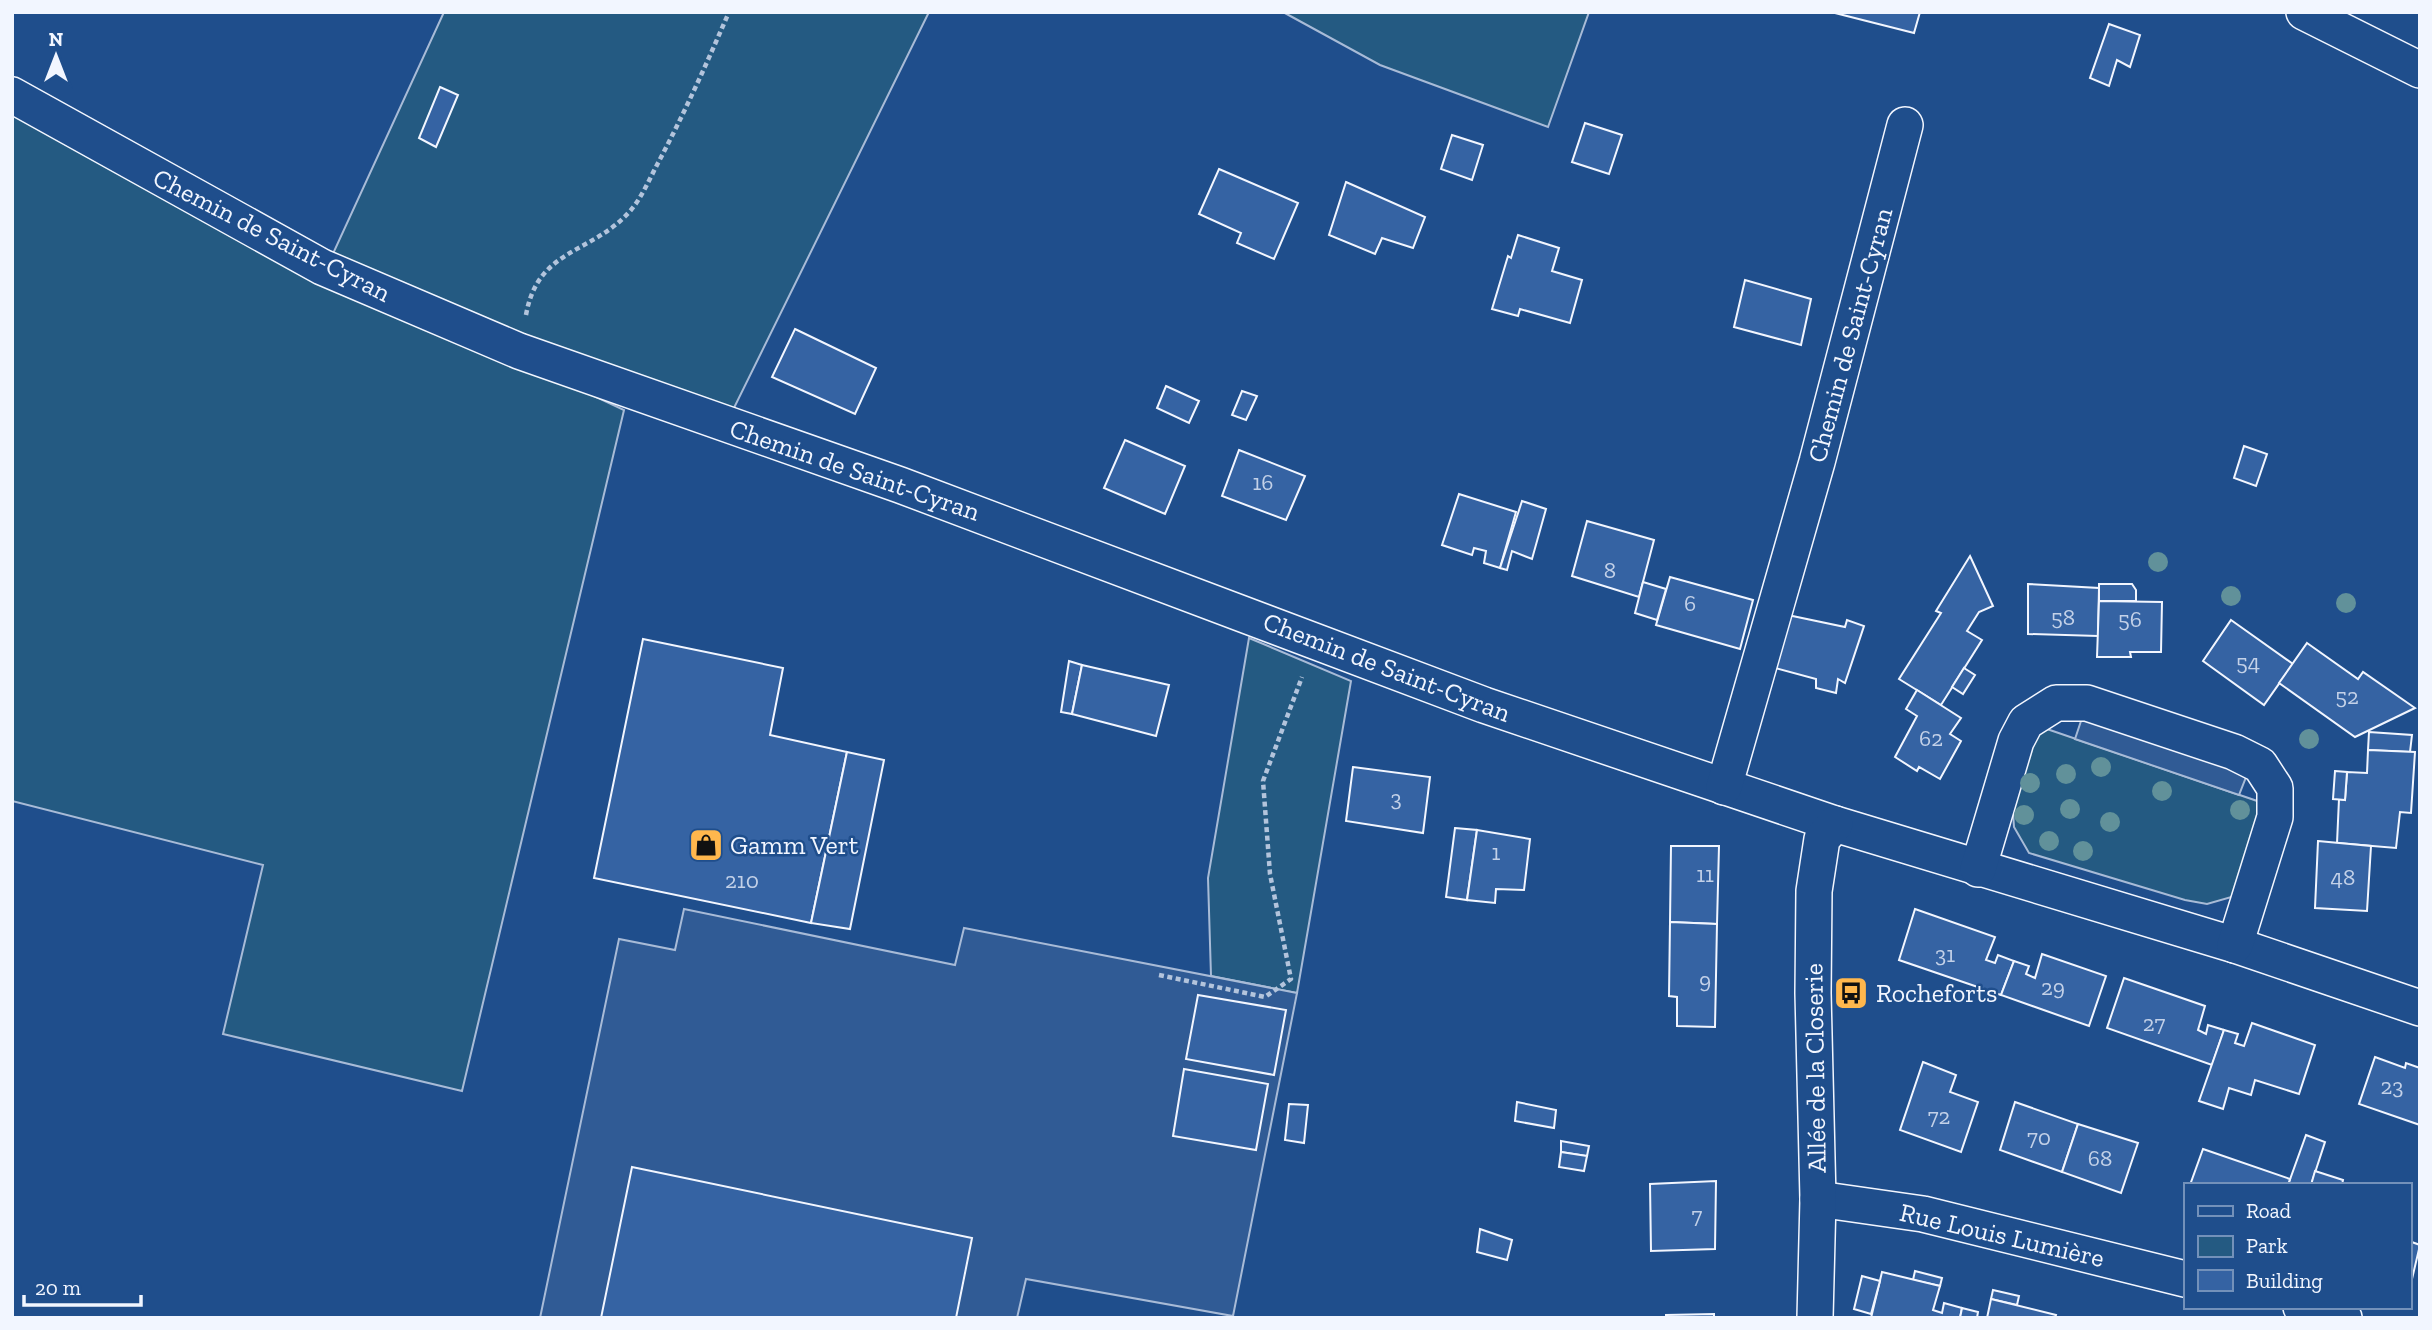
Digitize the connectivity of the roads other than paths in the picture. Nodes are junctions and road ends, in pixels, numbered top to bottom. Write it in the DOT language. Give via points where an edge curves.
graph roads {
  1 [pos="2304,12"];
  2 [pos="2420,70"];
  3 [pos="12,95"];
  4 [pos="1905,125"];
  5 [pos="1724,787"];
  6 [pos="1835,824"];
  7 [pos="1978,869"];
  8 [pos="2235,945"];
  9 [pos="2420,1008"];
  10 [pos="1818,1199"];
  11 [pos="2184,1279"];
  12 [pos="2309,1309"];
  13 [pos="1815,1318"];
  14 [pos="2344,1318"];
  1 -- 2 [label="street"];
  3 -- 5 [label="street, Chemin de Saint-Cyran" via="322,267 519,351 913,489 1484,705"];
  4 -- 5 [label="street, Chemin de Saint-Cyran" via="1817,462"];
  5 -- 6 [label="street, Chemin de Saint-Cyran"];
  6 -- 7 [label="street, Chemin de Saint-Cyran"];
  6 -- 10 [label="street, Allée de la Closerie" via="1822,839 1814,891"];
  7 -- 8 [label="street, Chemin de Saint-Cyran"];
  7 -- 8 [label="street" via="2026,722 2056,704 2087,703 2234,752 2260,765 2275,788 2275,817"];
  8 -- 9 [label="street, Chemin de Saint-Cyran"];
  10 -- 11 [label="street, Rue Louis Lumière" via="1923,1214"];
  10 -- 13 [label="street, Allée de la Closerie"];
  12 -- 14 [label="street"];
}
